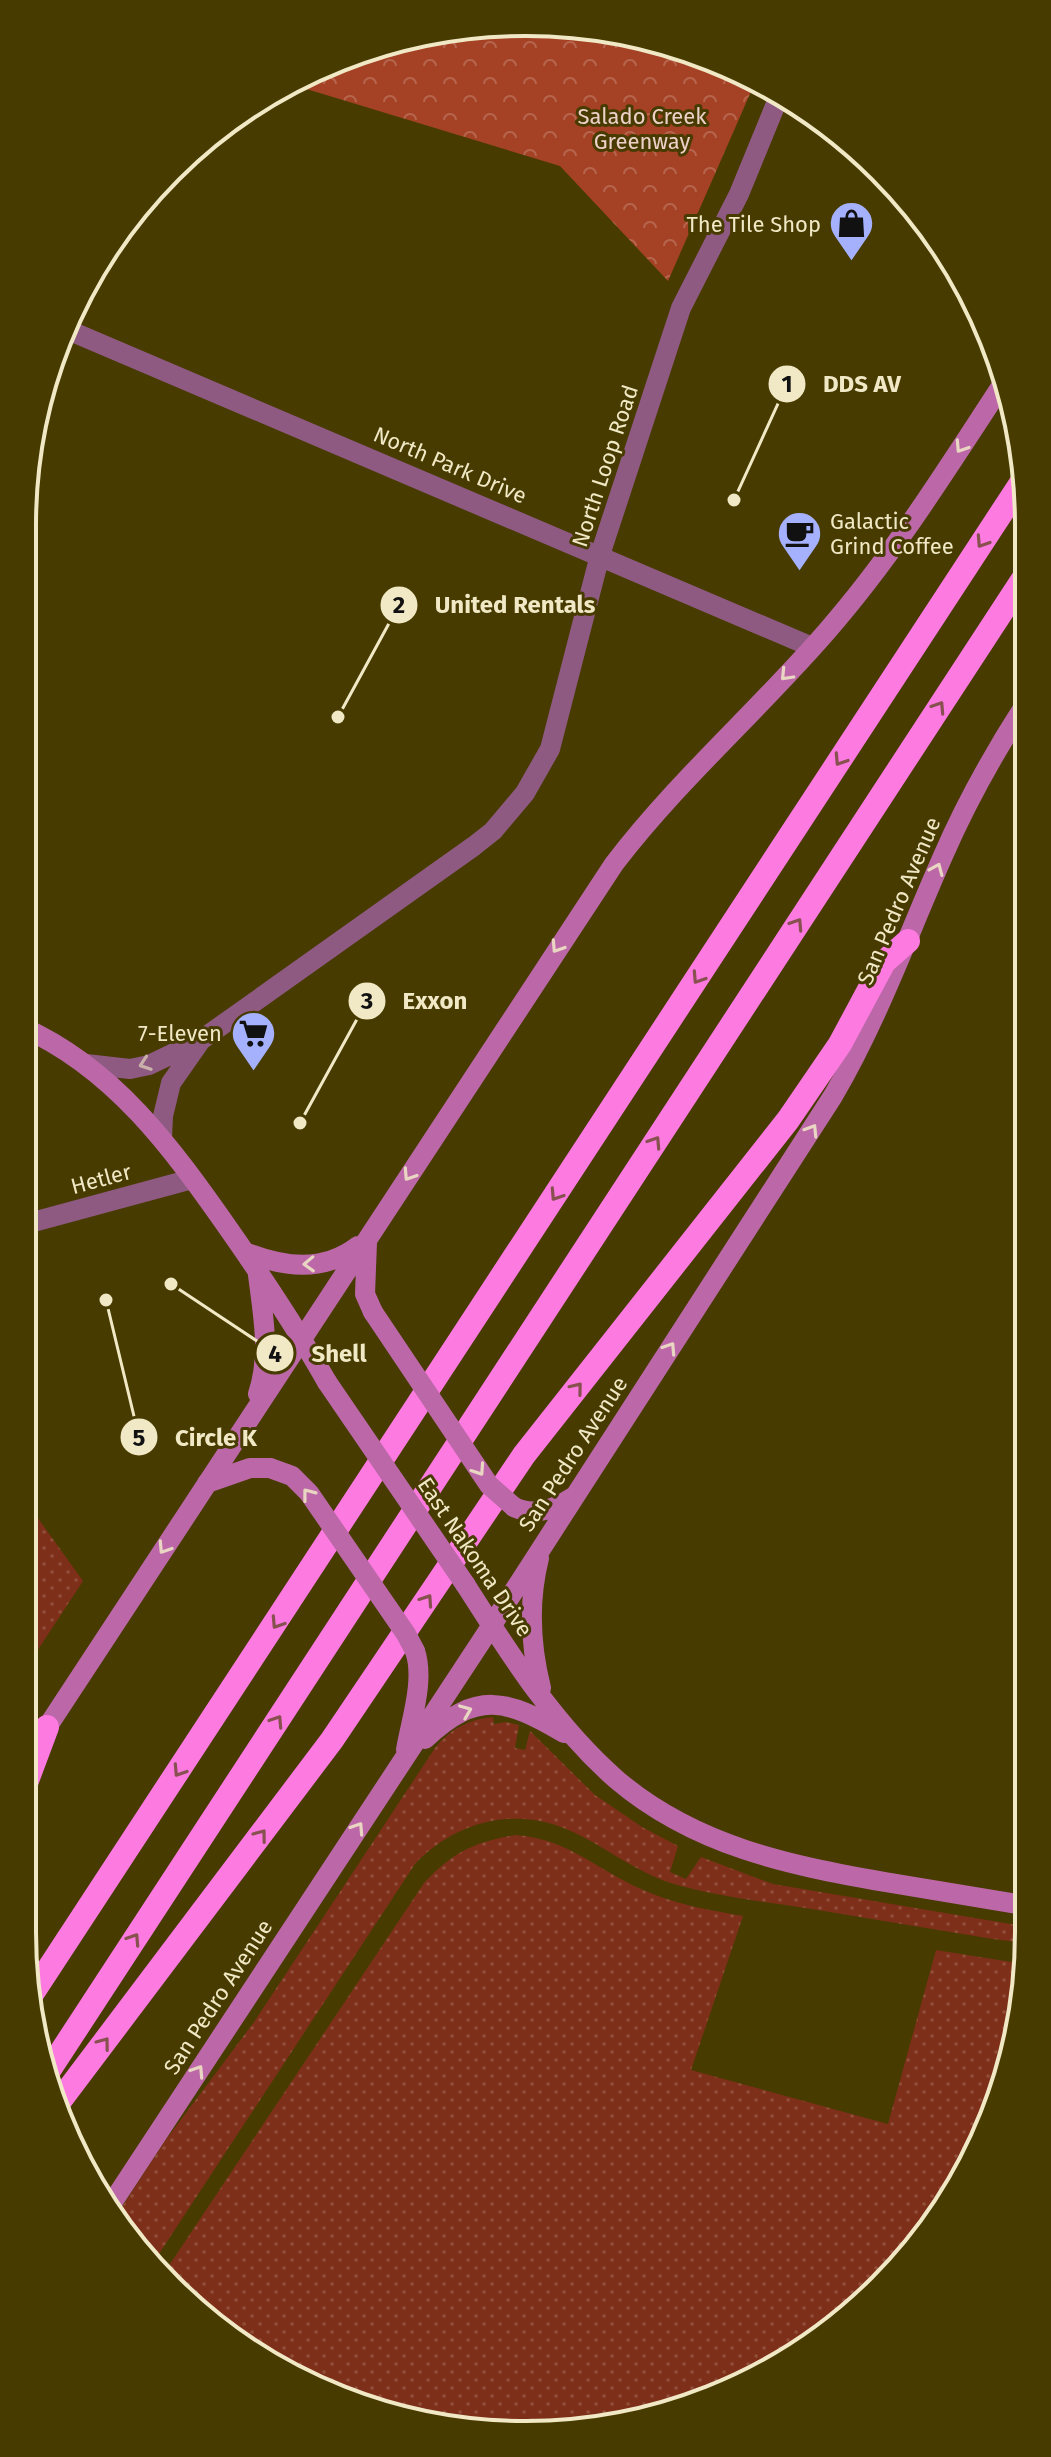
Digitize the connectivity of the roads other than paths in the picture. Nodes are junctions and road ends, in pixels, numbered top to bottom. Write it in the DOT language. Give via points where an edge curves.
graph roads {
  1 [pos="775,105"];
  2 [pos="75,333"];
  3 [pos="996,393"];
  4 [pos="1014,494"];
  5 [pos="600,555"];
  6 [pos="1015,591"];
  7 [pos="812,647"];
  8 [pos="1015,721"];
  9 [pos="908,941"];
  10 [pos="36,1034"];
  11 [pos="201,1040"];
  12 [pos="86,1064"];
  13 [pos="162,1138"];
  14 [pos="192,1179"];
  15 [pos="36,1221"];
  16 [pos="367,1238"];
  17 [pos="245,1252"];
  18 [pos="257,1271"];
  19 [pos="302,1337"];
  20 [pos="250,1417"];
  21 [pos="207,1483"];
  22 [pos="574,1496"];
  23 [pos="543,1544"];
  24 [pos="492,1625"];
  25 [pos="544,1700"];
  26 [pos="47,1727"];
  27 [pos="578,1741"];
  28 [pos="36,1744"];
  29 [pos="36,1756"];
  30 [pos="404,1758"];
  31 [pos="1015,1904"];
  32 [pos="39,1983"];
  33 [pos="54,2062"];
  34 [pos="64,2095"];
  35 [pos="115,2198"];
  1 -- 5 [label="street, North Loop Road" via="739,194 681,308"];
  2 -- 5 [label="street, North Park Drive"];
  3 -- 7 [label="main road, one-way" via="886,558"];
  4 -- 32 [label="highway, one-way"];
  5 -- 7 [label="street, North Park Drive"];
  5 -- 11 [label="street, North Loop Road" via="550,749 510,813 474,846"];
  33 -- 6 [label="highway, one-way"];
  7 -- 16 [label="main road, one-way" via="657,809 621,855"];
  9 -- 8 [label="main road, San Pedro Avenue, one-way" via="957,825"];
  22 -- 9 [label="main road, San Pedro Avenue, one-way" via="833,1096 867,1035"];
  34 -- 9 [label="highway, one-way" via="332,1740 524,1455 788,1120 840,1044 884,962"];
  10 -- 12 [label="main road, East Nakoma Drive"];
  11 -- 12 [label="street, North Loop Road, one-way" via="130,1069"];
  11 -- 13 [label="street, North Loop Road" via="171,1083"];
  12 -- 13 [label="main road, East Nakoma Drive"];
  13 -- 14 [label="main road, East Nakoma Drive"];
  14 -- 15 [label="street, Hetler"];
  14 -- 17 [label="main road, East Nakoma Drive"];
  16 -- 17 [label="main road, one-way" via="335,1260 311,1265 280,1263"];
  16 -- 19 [label="main road"];
  16 -- 22 [label="main road, one-way, bridge" via="365,1294 373,1312 489,1485 527,1512 540,1512"];
  17 -- 18 [label="main road, East Nakoma Drive"];
  18 -- 19 [label="main road, East Nakoma Drive"];
  18 -- 20 [label="main road" via="265,1365"];
  19 -- 20 [label="main road"];
  19 -- 24 [label="main road, East Nakoma Drive, bridge"];
  20 -- 21 [label="main road"];
  21 -- 26 [label="main road, one-way"];
  30 -- 21 [label="main road, one-way, bridge" via="418,1679 415,1651 309,1493 292,1476 270,1468 250,1468"];
  22 -- 23 [label="main road, San Pedro Avenue"];
  23 -- 24 [label="main road, San Pedro Avenue"];
  23 -- 25 [label="main road" via="531,1621"];
  24 -- 25 [label="main road, East Nakoma Drive"];
  24 -- 30 [label="main road, San Pedro Avenue"];
  25 -- 27 [label="main road, East Nakoma Drive"];
  26 -- 28 [label="main road"];
  26 -- 29 [label="highway"];
  30 -- 27 [label="main road, one-way" via="449,1719 486,1705 531,1713"];
  27 -- 31 [label="main road, East Nakoma Drive" via="648,1804 761,1857"];
  35 -- 30 [label="main road, San Pedro Avenue, one-way"];
}
